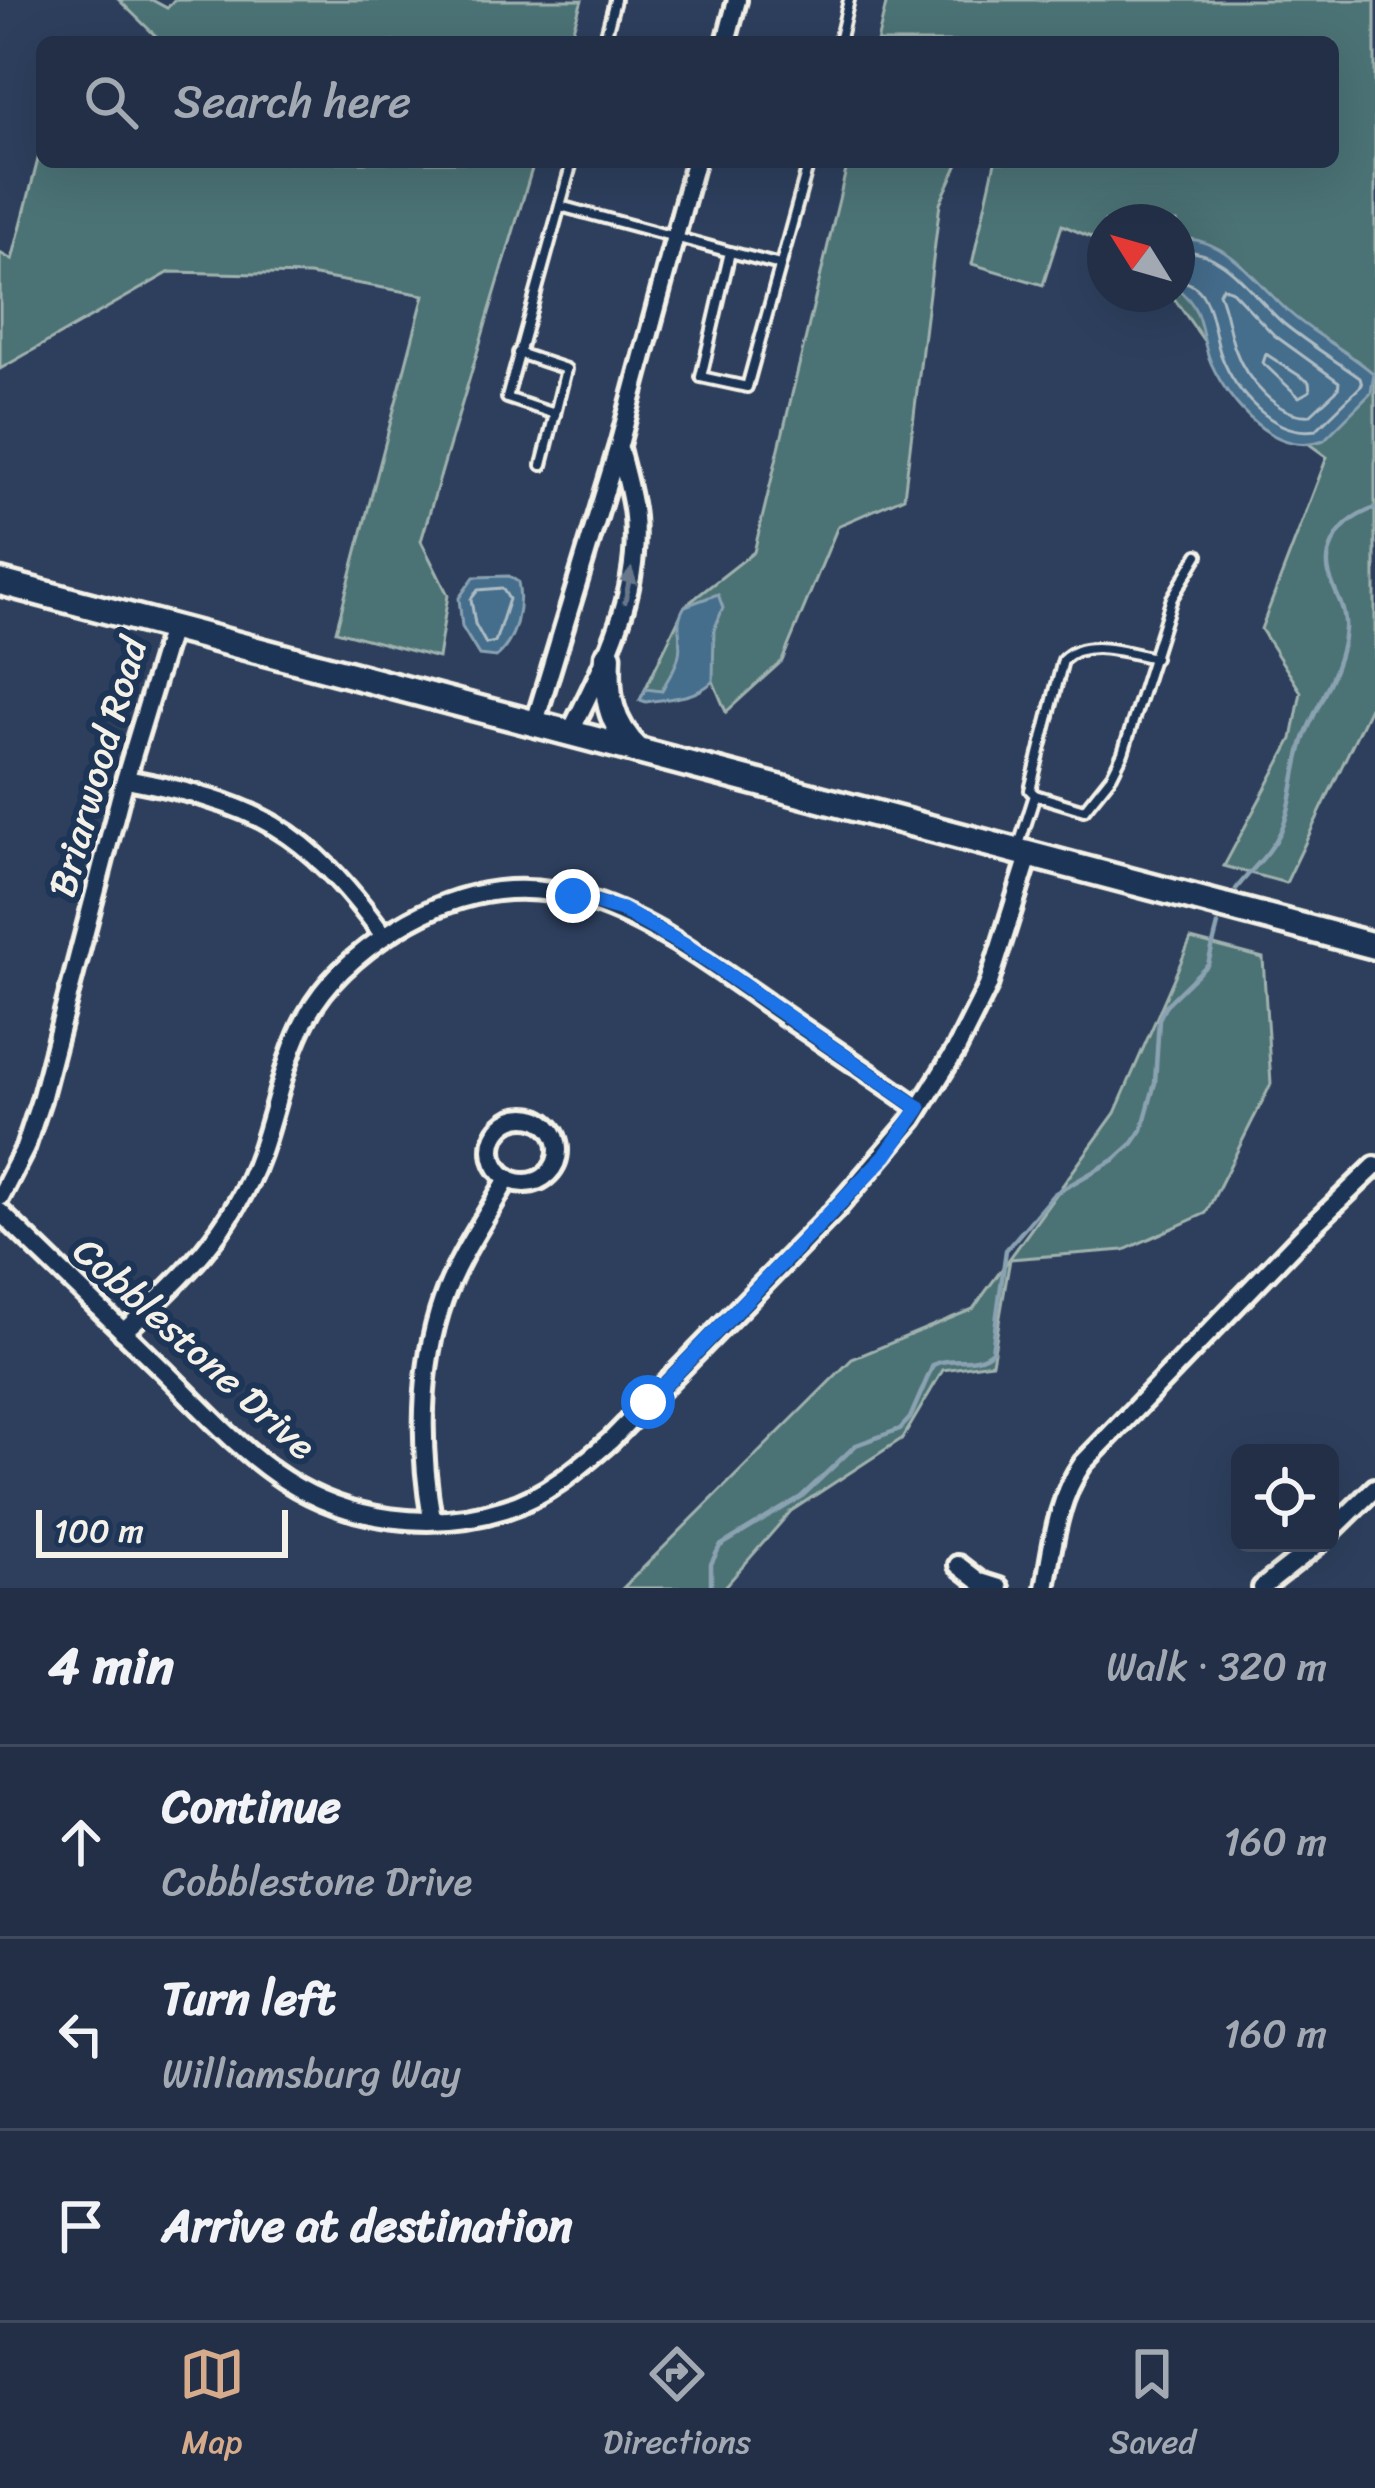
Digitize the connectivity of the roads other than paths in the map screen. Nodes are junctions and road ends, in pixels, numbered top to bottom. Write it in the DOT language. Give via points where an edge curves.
graph roads {
  1 [pos="615,0"];
  2 [pos="737,0"];
  3 [pos="849,0"];
  4 [pos="606,36"];
  5 [pos="728,36"];
  6 [pos="840,36"];
  7 [pos="570,168"];
  8 [pos="693,168"];
  9 [pos="807,168"];
  10 [pos="560,206"];
  11 [pos="676,236"];
  12 [pos="730,252"];
  13 [pos="780,265"];
  14 [pos="518,353"];
  15 [pos="555,414"];
  16 [pos="619,445"];
  17 [pos="542,465"];
  18 [pos="1198,556"];
  19 [pos="0,582"];
  20 [pos="171,628"];
  21 [pos="608,656"];
  22 [pos="1155,658"];
  23 [pos="535,722"];
  24 [pos="570,733"];
  25 [pos="640,753"];
  26 [pos="126,779"];
  27 [pos="1035,795"];
  28 [pos="1023,852"];
  29 [pos="384,936"];
  30 [pos="1375,946"];
  31 [pos="919,1108"];
  32 [pos="1375,1166"];
  33 [pos="508,1178"];
  34 [pos="0,1197"];
  35 [pos="0,1212"];
  36 [pos="123,1332"];
  37 [pos="1375,1488"];
  38 [pos="432,1520"];
  39 [pos="1339,1523"];
  40 [pos="1308,1552"];
  41 [pos="958,1565"];
  42 [pos="999,1588"];
  43 [pos="1045,1588"];
  44 [pos="1262,1588"];
  1 -- 4 [label="lane"];
  2 -- 5 [label="street"];
  3 -- 6 [label="lane"];
  7 -- 10 [label="lane"];
  8 -- 11 [label="street"];
  9 -- 13 [label="lane"];
  10 -- 11 [label="lane"];
  10 -- 14 [label="lane"];
  11 -- 12 [label="lane"];
  11 -- 16 [label="street"];
  12 -- 13 [label="lane"];
  12 -- 13 [label="lane" via="700,377 747,387"];
  14 -- 15 [label="lane" via="507,398"];
  14 -- 15 [label="lane" via="566,369"];
  15 -- 17 [label="lane"];
  21 -- 16 [label="street, one-way" via="631,577 634,518"];
  16 -- 23 [label="street"];
  18 -- 22 [label="lane" via="1172,598"];
  19 -- 20 [label="main road"];
  20 -- 23 [label="main road"];
  20 -- 26 [label="street, Briarwood Road"];
  21 -- 24 [label="street"];
  21 -- 25 [label="main road" via="612,718"];
  22 -- 27 [label="lane" via="1123,753 1091,805 1084,810"];
  22 -- 27 [label="lane" via="1087,647 1063,660"];
  23 -- 24 [label="main road"];
  24 -- 25 [label="main road"];
  25 -- 28 [label="main road"];
  26 -- 29 [label="street" via="212,799 289,832 334,871"];
  26 -- 34 [label="street, Briarwood Road" via="41,1100"];
  27 -- 28 [label="lane"];
  28 -- 30 [label="main road"];
  28 -- 31 [label="street, Cobblestone Drive" via="988,986"];
  29 -- 31 [label="street" via="432,909 500,892 598,902 689,948"];
  29 -- 36 [label="street" via="304,1020 234,1211 186,1273"];
  31 -- 38 [label="street, Cobblestone Drive" via="835,1210 592,1457 507,1509"];
  32 -- 43 [label="street" via="1083,1463 1057,1520"];
  33 -- 38 [label="street" via="443,1299 431,1342 425,1388"];
  35 -- 36 [label="street, Cobblestone Drive"];
  36 -- 38 [label="street, Cobblestone Drive" via="286,1481 361,1514"];
  37 -- 39 [label="street"];
  40 -- 44 [label="street"];
  41 -- 42 [label="street"];
}
